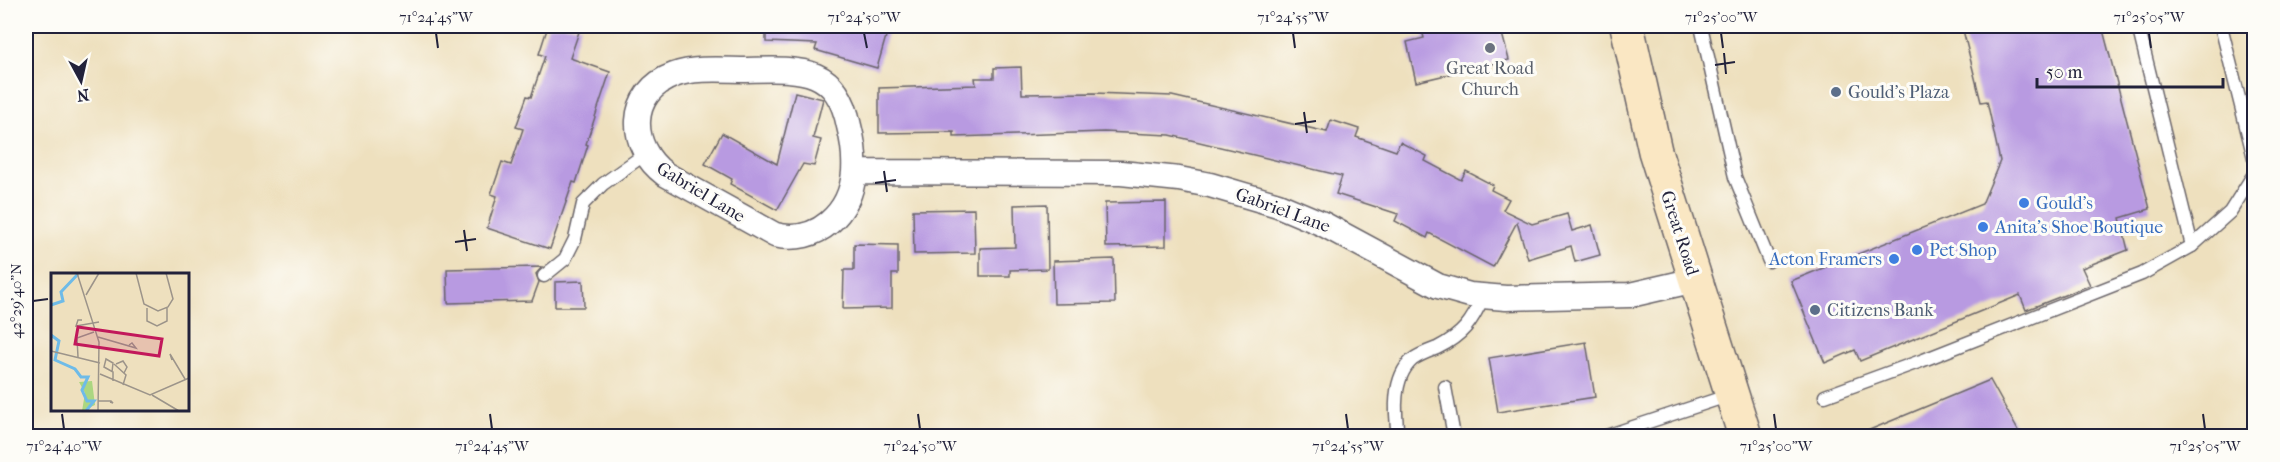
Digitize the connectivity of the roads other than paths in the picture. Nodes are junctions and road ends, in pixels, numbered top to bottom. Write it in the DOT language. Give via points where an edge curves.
graph roads {
  1 [pos="1627,26"];
  2 [pos="1701,26"];
  3 [pos="2138,26"];
  4 [pos="2221,26"];
  5 [pos="645,154"];
  6 [pos="2254,158"];
  7 [pos="854,172"];
  8 [pos="2254,174"];
  9 [pos="2192,246"];
  10 [pos="1769,261"];
  11 [pos="544,276"];
  12 [pos="1695,280"];
  13 [pos="1483,297"];
  14 [pos="1445,387"];
  15 [pos="1731,394"];
  16 [pos="1825,396"];
  17 [pos="1398,436"];
  18 [pos="1454,436"];
  19 [pos="1606,436"];
  20 [pos="1745,436"];
  1 -- 12 [label="main road, Great Road" via="1655,151"];
  2 -- 10 [label="lane" via="1735,177"];
  3 -- 9 [label="lane"];
  4 -- 6 [label="lane"];
  5 -- 7 [label="street, Gabriel Lane" via="665,174 764,230 788,238 815,233 836,218 850,193"];
  5 -- 7 [label="street, Gabriel Lane" via="638,135 639,114 648,94 663,80 682,72 792,69 830,83 841,99 852,137"];
  5 -- 11 [label="lane" via="603,184 583,204 575,239 565,259"];
  7 -- 13 [label="street, Gabriel Lane" via="1121,173 1200,183 1286,208 1345,234 1438,286"];
  8 -- 9 [label="lane" via="2230,212"];
  9 -- 16 [label="lane" via="2142,274"];
  12 -- 13 [label="street, Gabriel Lane" via="1630,295"];
  12 -- 15 [label="main road, Great Road"];
  13 -- 17 [label="lane" via="1473,320 1450,341 1412,360 1400,377 1395,404"];
  14 -- 18 [label="lane"];
  15 -- 19 [label="lane"];
  15 -- 20 [label="main road, Great Road"];
}
